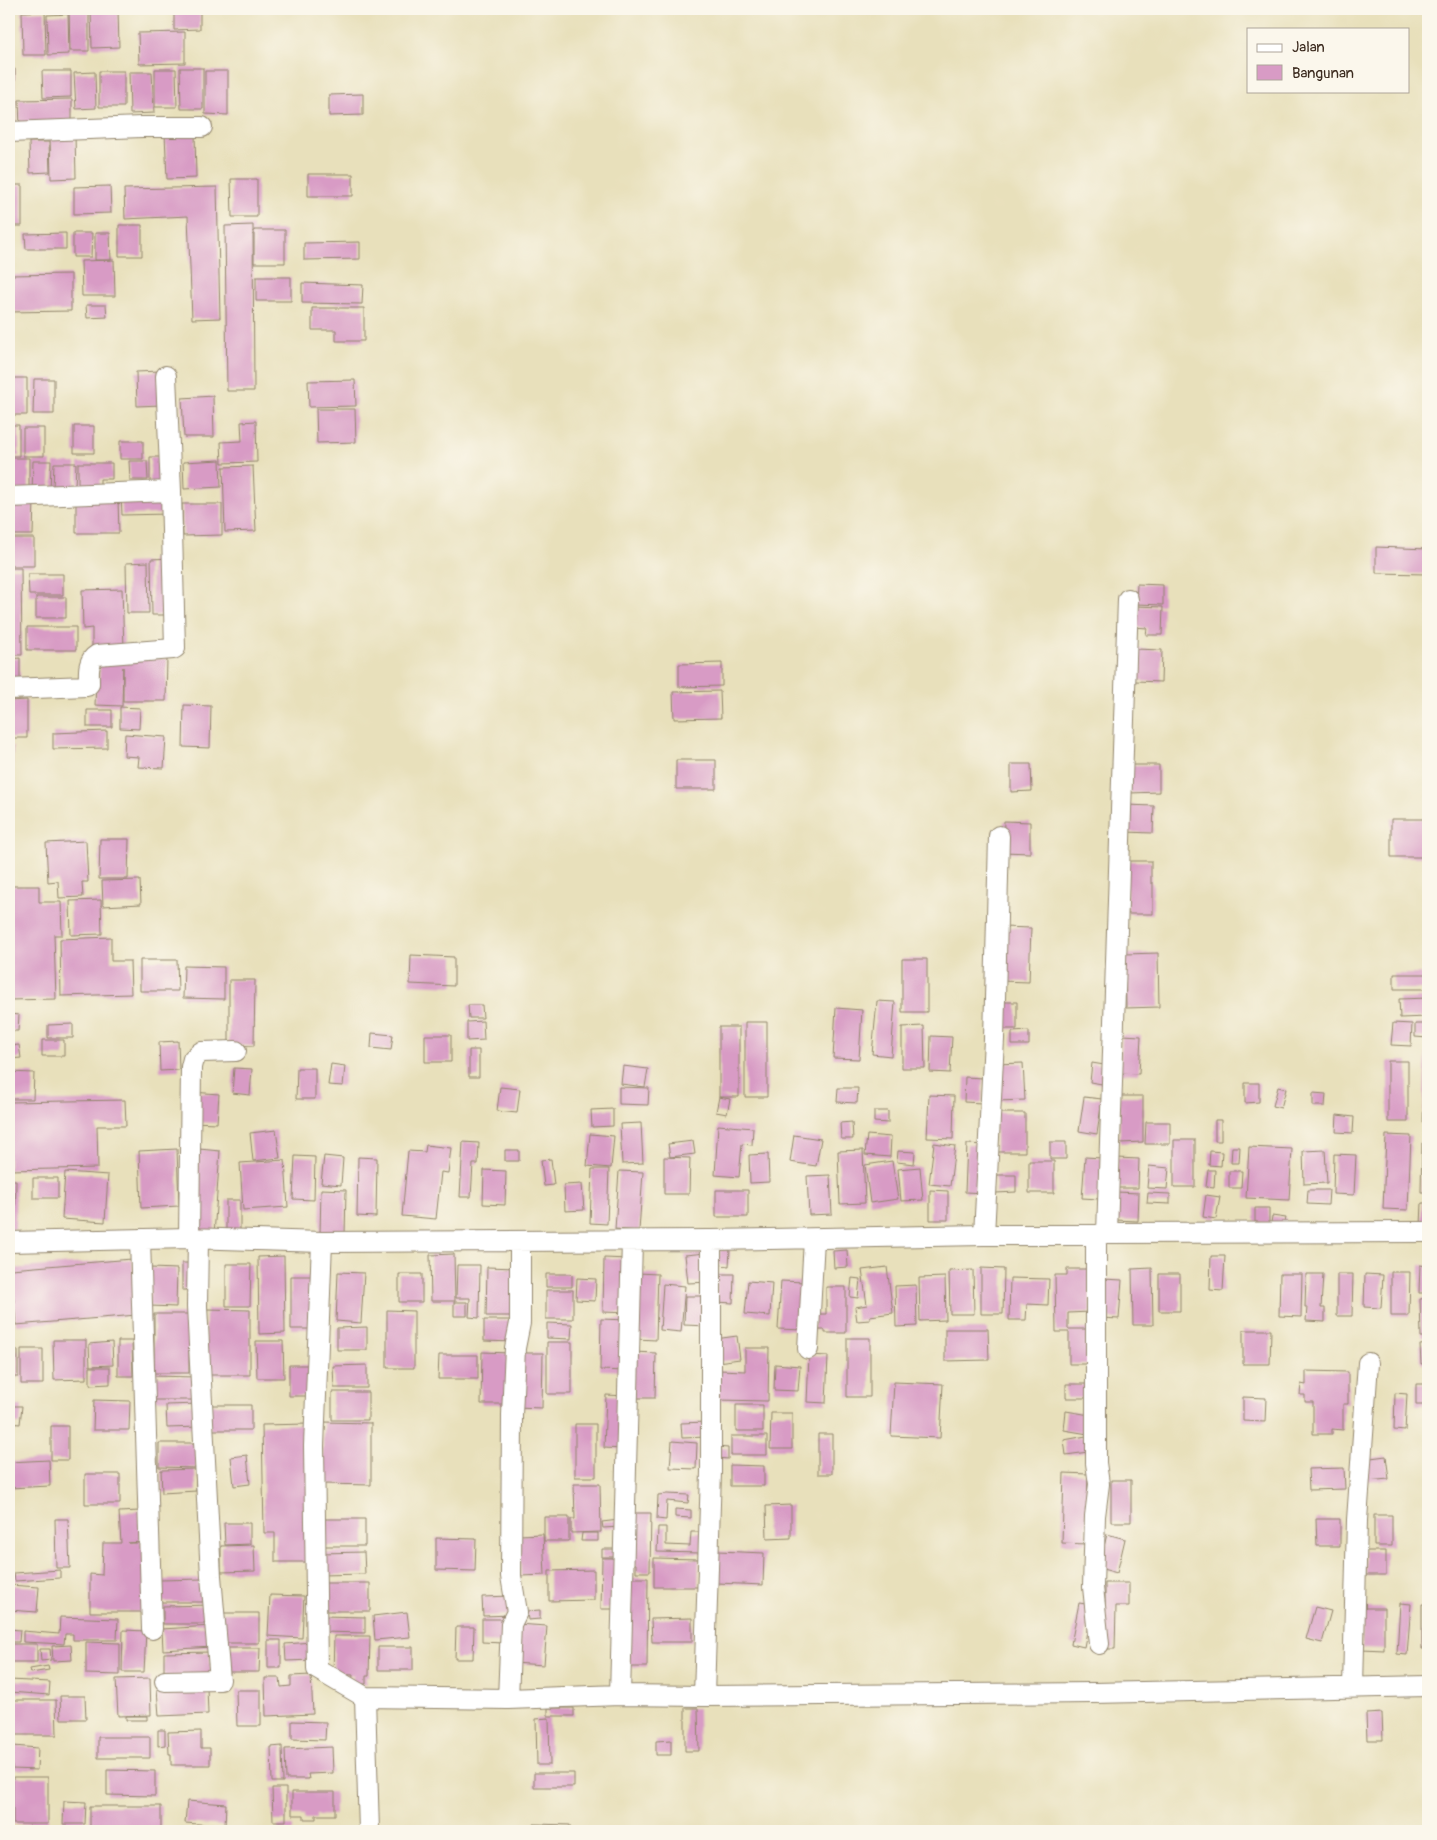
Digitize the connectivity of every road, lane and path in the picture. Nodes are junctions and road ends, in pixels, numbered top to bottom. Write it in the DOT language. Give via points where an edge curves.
graph roads {
  1 [pos="202,127"];
  2 [pos="9,132"];
  3 [pos="166,376"];
  4 [pos="171,491"];
  5 [pos="9,497"];
  6 [pos="1128,599"];
  7 [pos="9,689"];
  8 [pos="1000,836"];
  9 [pos="236,1051"];
  10 [pos="1428,1232"];
  11 [pos="984,1234"];
  12 [pos="1102,1234"];
  13 [pos="140,1239"];
  14 [pos="194,1239"];
  15 [pos="814,1239"];
  16 [pos="711,1240"];
  17 [pos="520,1241"];
  18 [pos="632,1241"];
  19 [pos="9,1242"];
  20 [pos="322,1242"];
  21 [pos="808,1348"];
  22 [pos="1368,1363"];
  23 [pos="152,1629"];
  24 [pos="1099,1644"];
  25 [pos="165,1681"];
  26 [pos="1428,1686"];
  27 [pos="1353,1687"];
  28 [pos="620,1695"];
  29 [pos="704,1696"];
  30 [pos="365,1697"];
  31 [pos="508,1699"];
  32 [pos="370,1831"];
  1 -- 2 [label="street"];
  3 -- 4 [label="street"];
  4 -- 5 [label="street"];
  4 -- 7 [label="street" via="176,648 97,655 91,658 87,686"];
  6 -- 12 [label="street"];
  8 -- 11 [label="street"];
  9 -- 14 [label="street" via="201,1052 193,1059 191,1067"];
  10 -- 12 [label="street"];
  11 -- 12 [label="street"];
  11 -- 15 [label="street"];
  12 -- 24 [label="street" via="1096,1463 1099,1484 1093,1587"];
  13 -- 14 [label="street"];
  13 -- 19 [label="street"];
  13 -- 23 [label="street"];
  14 -- 20 [label="street"];
  14 -- 25 [label="street" via="211,1576 220,1680"];
  15 -- 16 [label="street"];
  15 -- 21 [label="street"];
  16 -- 18 [label="street"];
  16 -- 29 [label="street" via="711,1472"];
  17 -- 18 [label="street"];
  17 -- 20 [label="street"];
  17 -- 31 [label="street" via="520,1323 515,1348 512,1416 512,1576 517,1612 512,1624"];
  18 -- 28 [label="street"];
  20 -- 30 [label="street" via="314,1446 317,1669"];
  22 -- 27 [label="street" via="1356,1520"];
  26 -- 27 [label="street"];
  27 -- 29 [label="street"];
  28 -- 29 [label="street"];
  28 -- 31 [label="street"];
  30 -- 31 [label="street"];
  30 -- 32 [label="street"];
}
